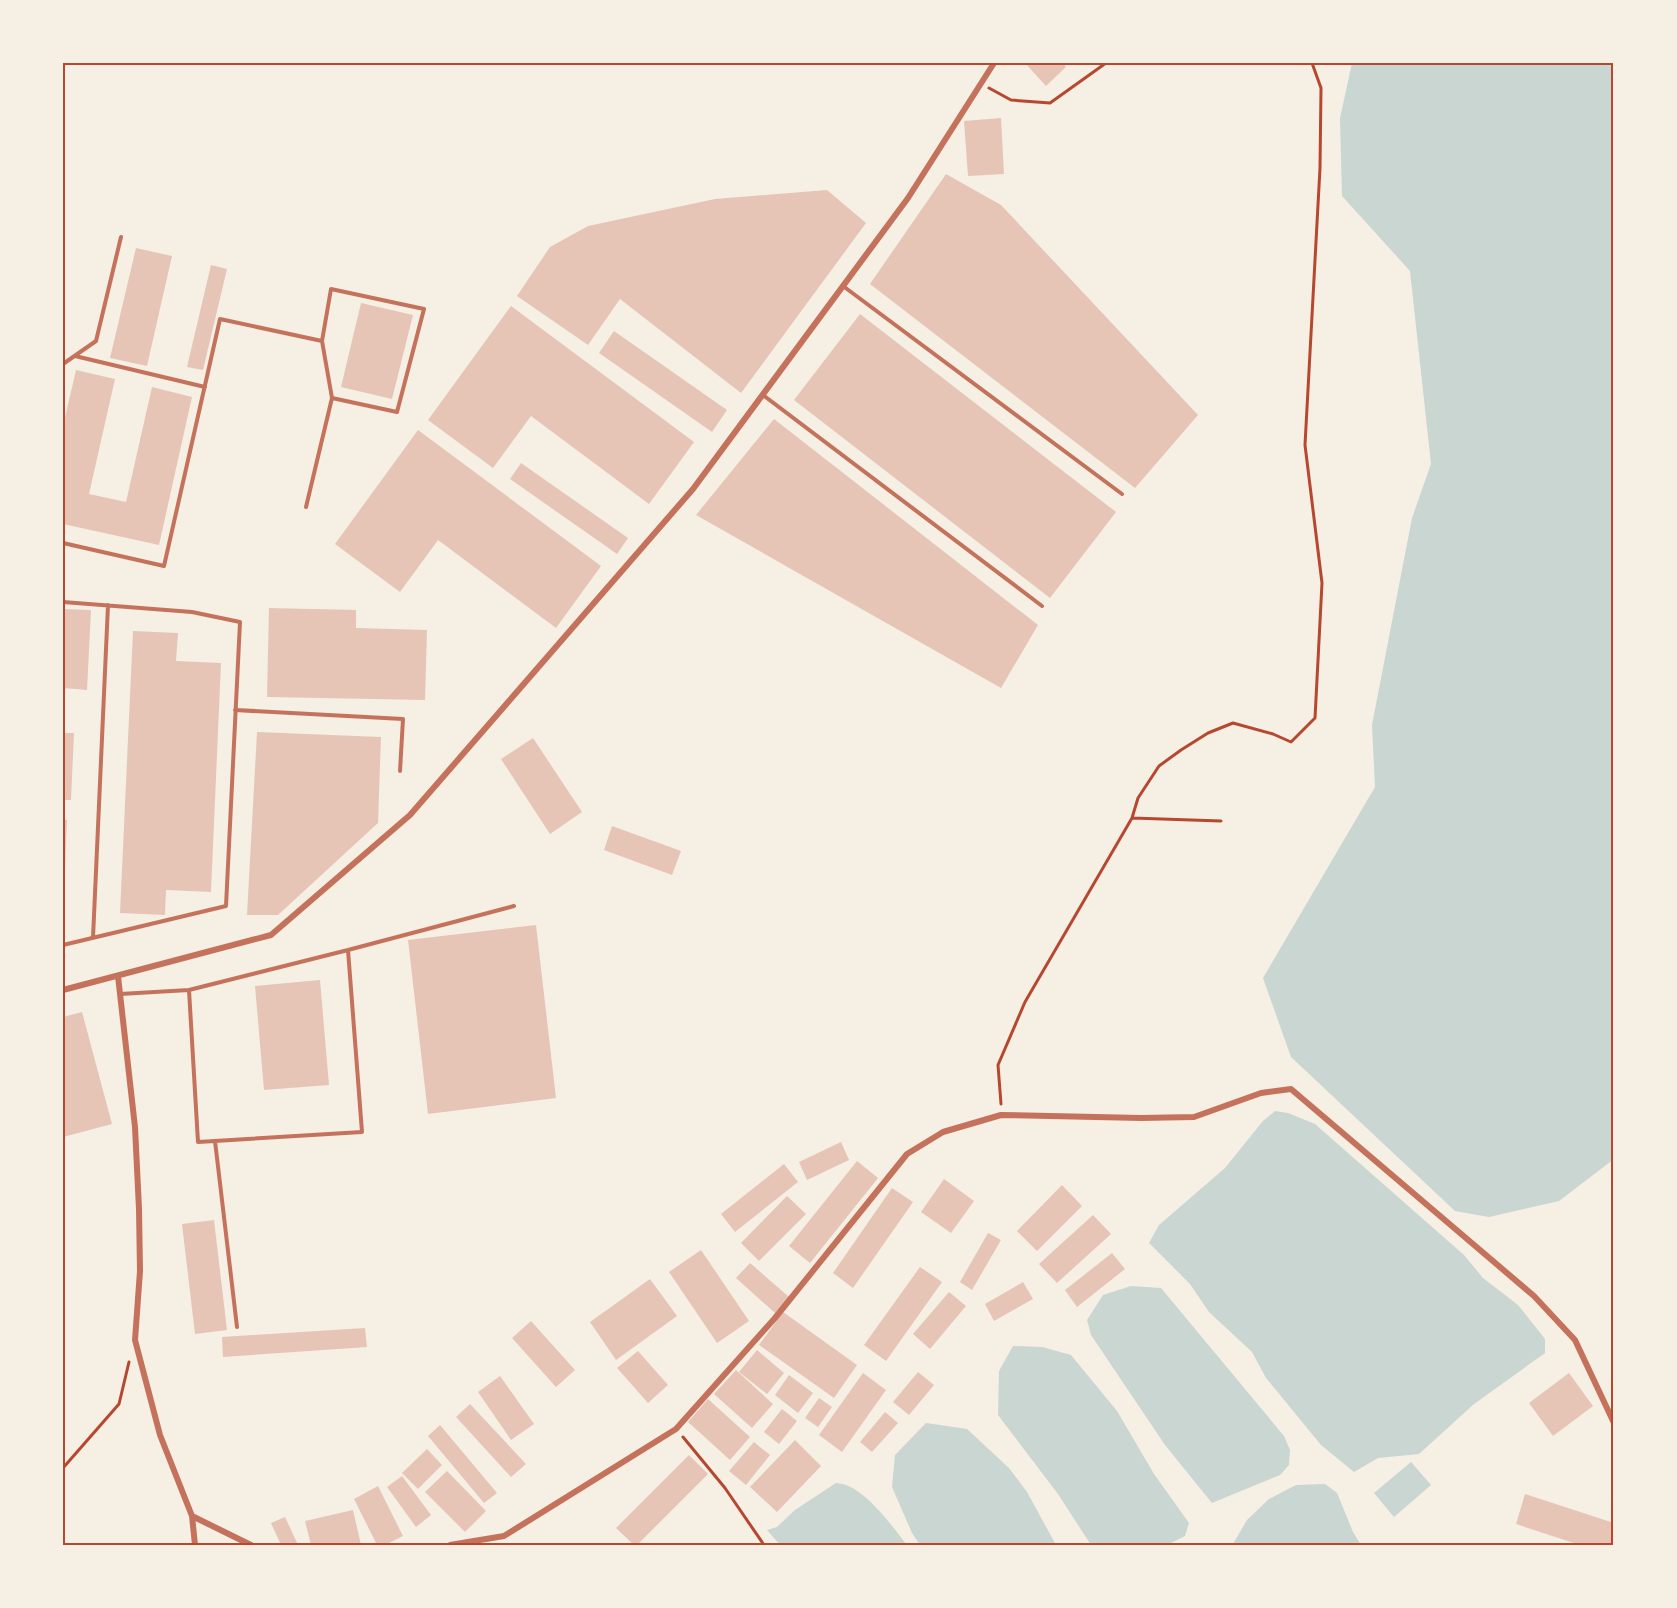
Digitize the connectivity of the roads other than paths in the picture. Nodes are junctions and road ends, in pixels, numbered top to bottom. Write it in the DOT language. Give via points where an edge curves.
graph roads {
  1 [pos="994,63"];
  2 [pos="121,237"];
  3 [pos="843,285"];
  4 [pos="322,340"];
  5 [pos="74,356"];
  6 [pos="63,364"];
  7 [pos="205,387"];
  8 [pos="763,395"];
  9 [pos="332,398"];
  10 [pos="1122,494"];
  11 [pos="306,507"];
  12 [pos="63,543"];
  13 [pos="63,602"];
  14 [pos="108,605"];
  15 [pos="1042,606"];
  16 [pos="236,710"];
  17 [pos="400,771"];
  18 [pos="514,906"];
  19 [pos="93,938"];
  20 [pos="63,945"];
  21 [pos="348,950"];
  22 [pos="118,976"];
  23 [pos="63,990"];
  24 [pos="189,990"];
  25 [pos="120,994"];
  26 [pos="215,1141"];
  27 [pos="237,1327"];
  28 [pos="1614,1423"];
  29 [pos="192,1516"];
  30 [pos="195,1545"];
  31 [pos="251,1545"];
  32 [pos="450,1545"];
  1 -- 3 [label="street" via="908,198"];
  2 -- 5 [label="lane" via="96,340"];
  3 -- 8 [label="street"];
  3 -- 10 [label="lane"];
  4 -- 7 [label="lane" via="220,319"];
  4 -- 9 [label="lane"];
  4 -- 9 [label="lane" via="331,289 424,309 397,412"];
  5 -- 6 [label="lane"];
  5 -- 7 [label="lane"];
  7 -- 12 [label="lane" via="164,566"];
  8 -- 15 [label="lane"];
  8 -- 22 [label="street" via="693,489 410,814 271,935"];
  9 -- 11 [label="lane"];
  13 -- 14 [label="lane"];
  14 -- 16 [label="lane" via="192,612 240,622"];
  14 -- 19 [label="lane"];
  16 -- 17 [label="lane" via="403,719"];
  16 -- 19 [label="lane" via="226,906"];
  18 -- 21 [label="lane"];
  19 -- 20 [label="lane"];
  21 -- 24 [label="lane"];
  21 -- 26 [label="lane" via="362,1132"];
  22 -- 23 [label="street"];
  22 -- 25 [label="street"];
  24 -- 25 [label="lane"];
  24 -- 26 [label="lane" via="198,1142"];
  25 -- 29 [label="street" via="135,1127 139,1209 135,1340 160,1435"];
  26 -- 27 [label="lane"];
  28 -- 32 [label="street" via="1575,1340 1534,1296 1291,1089 1261,1093 1194,1117 1001,1115 943,1132 908,1154 775,1318 676,1429 504,1536"];
  29 -- 30 [label="street"];
  29 -- 31 [label="street"];
}
